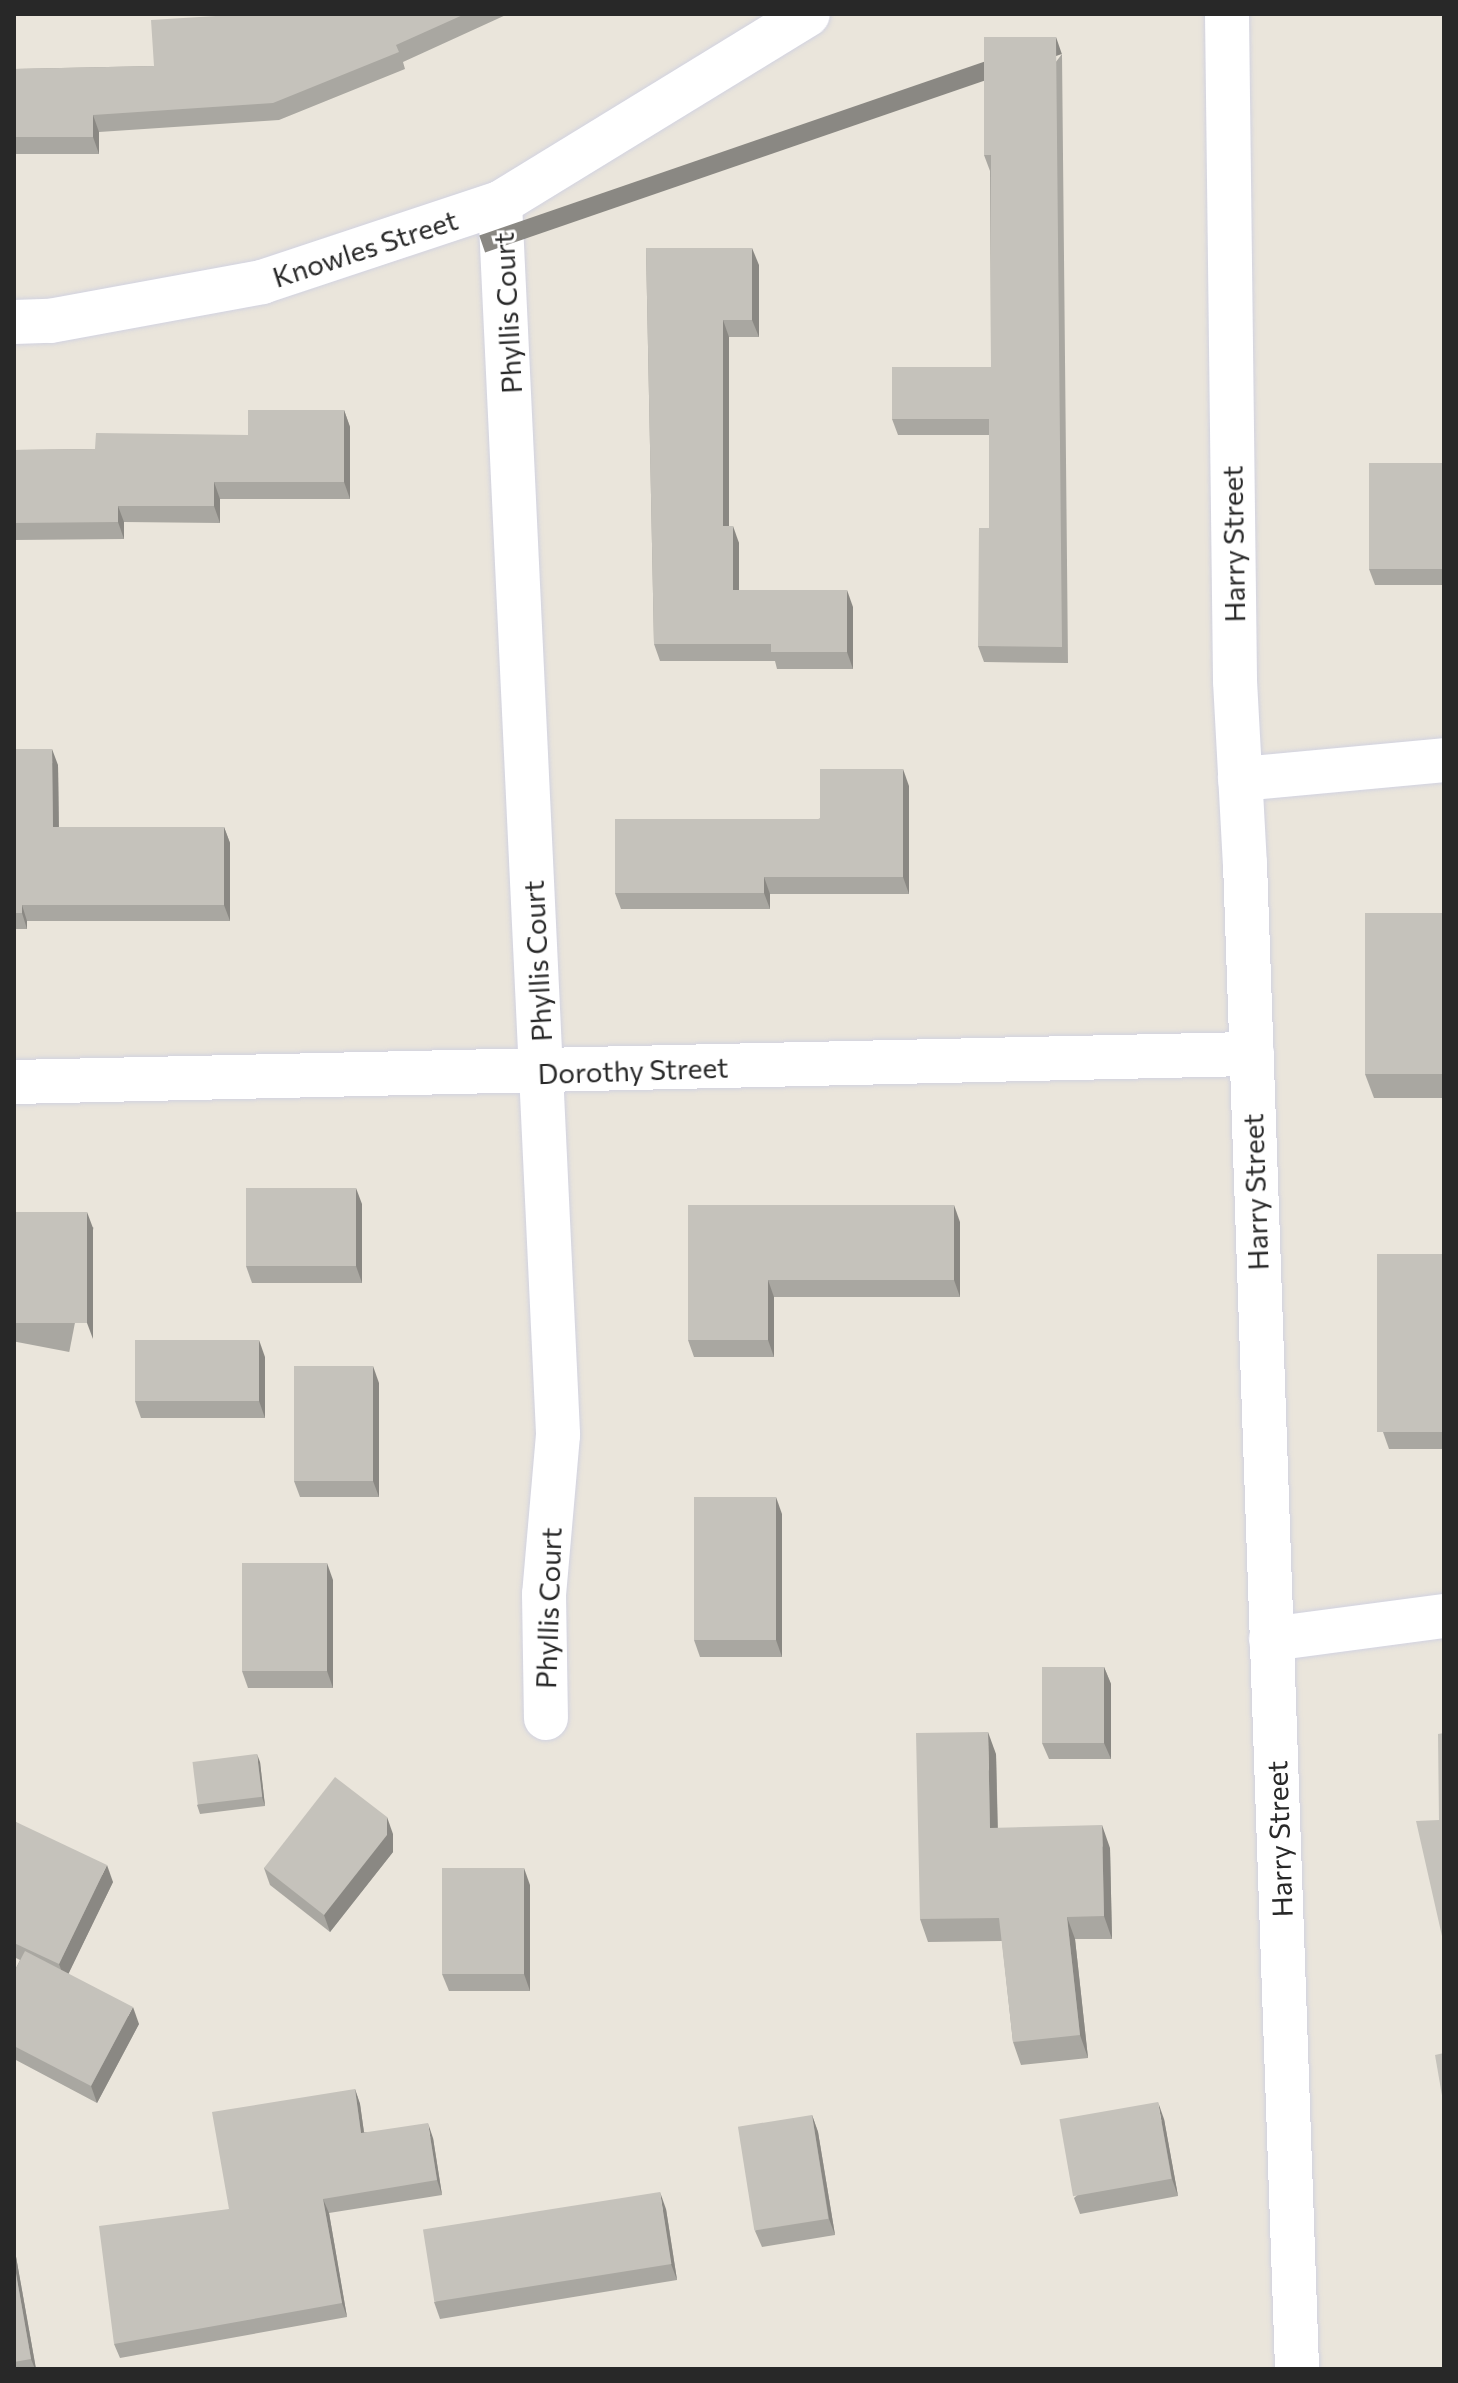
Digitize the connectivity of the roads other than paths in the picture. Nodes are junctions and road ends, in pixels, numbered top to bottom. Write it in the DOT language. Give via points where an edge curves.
graph roads {
  1 [pos="808,14"];
  2 [pos="1227,14"];
  3 [pos="500,203"];
  4 [pos="14,322"];
  5 [pos="1444,760"];
  6 [pos="1240,779"];
  7 [pos="1252,1054"];
  8 [pos="542,1073"];
  9 [pos="14,1082"];
  10 [pos="1444,1616"];
  11 [pos="1271,1639"];
  12 [pos="546,1718"];
  13 [pos="1297,2369"];
  1 -- 3 [label="street, Knowles Street"];
  2 -- 6 [label="street, Harry Street"];
  3 -- 4 [label="street, Knowles Street" via="262,282 50,321"];
  3 -- 8 [label="street, Phyllis Court"];
  5 -- 6 [label="street"];
  6 -- 7 [label="street, Harry Street"];
  7 -- 8 [label="street, Dorothy Street"];
  7 -- 11 [label="street, Harry Street"];
  8 -- 9 [label="street, Dorothy Street"];
  8 -- 12 [label="street, Phyllis Court" via="558,1435 544,1594"];
  10 -- 11 [label="street"];
  11 -- 13 [label="street, Harry Street"];
}
